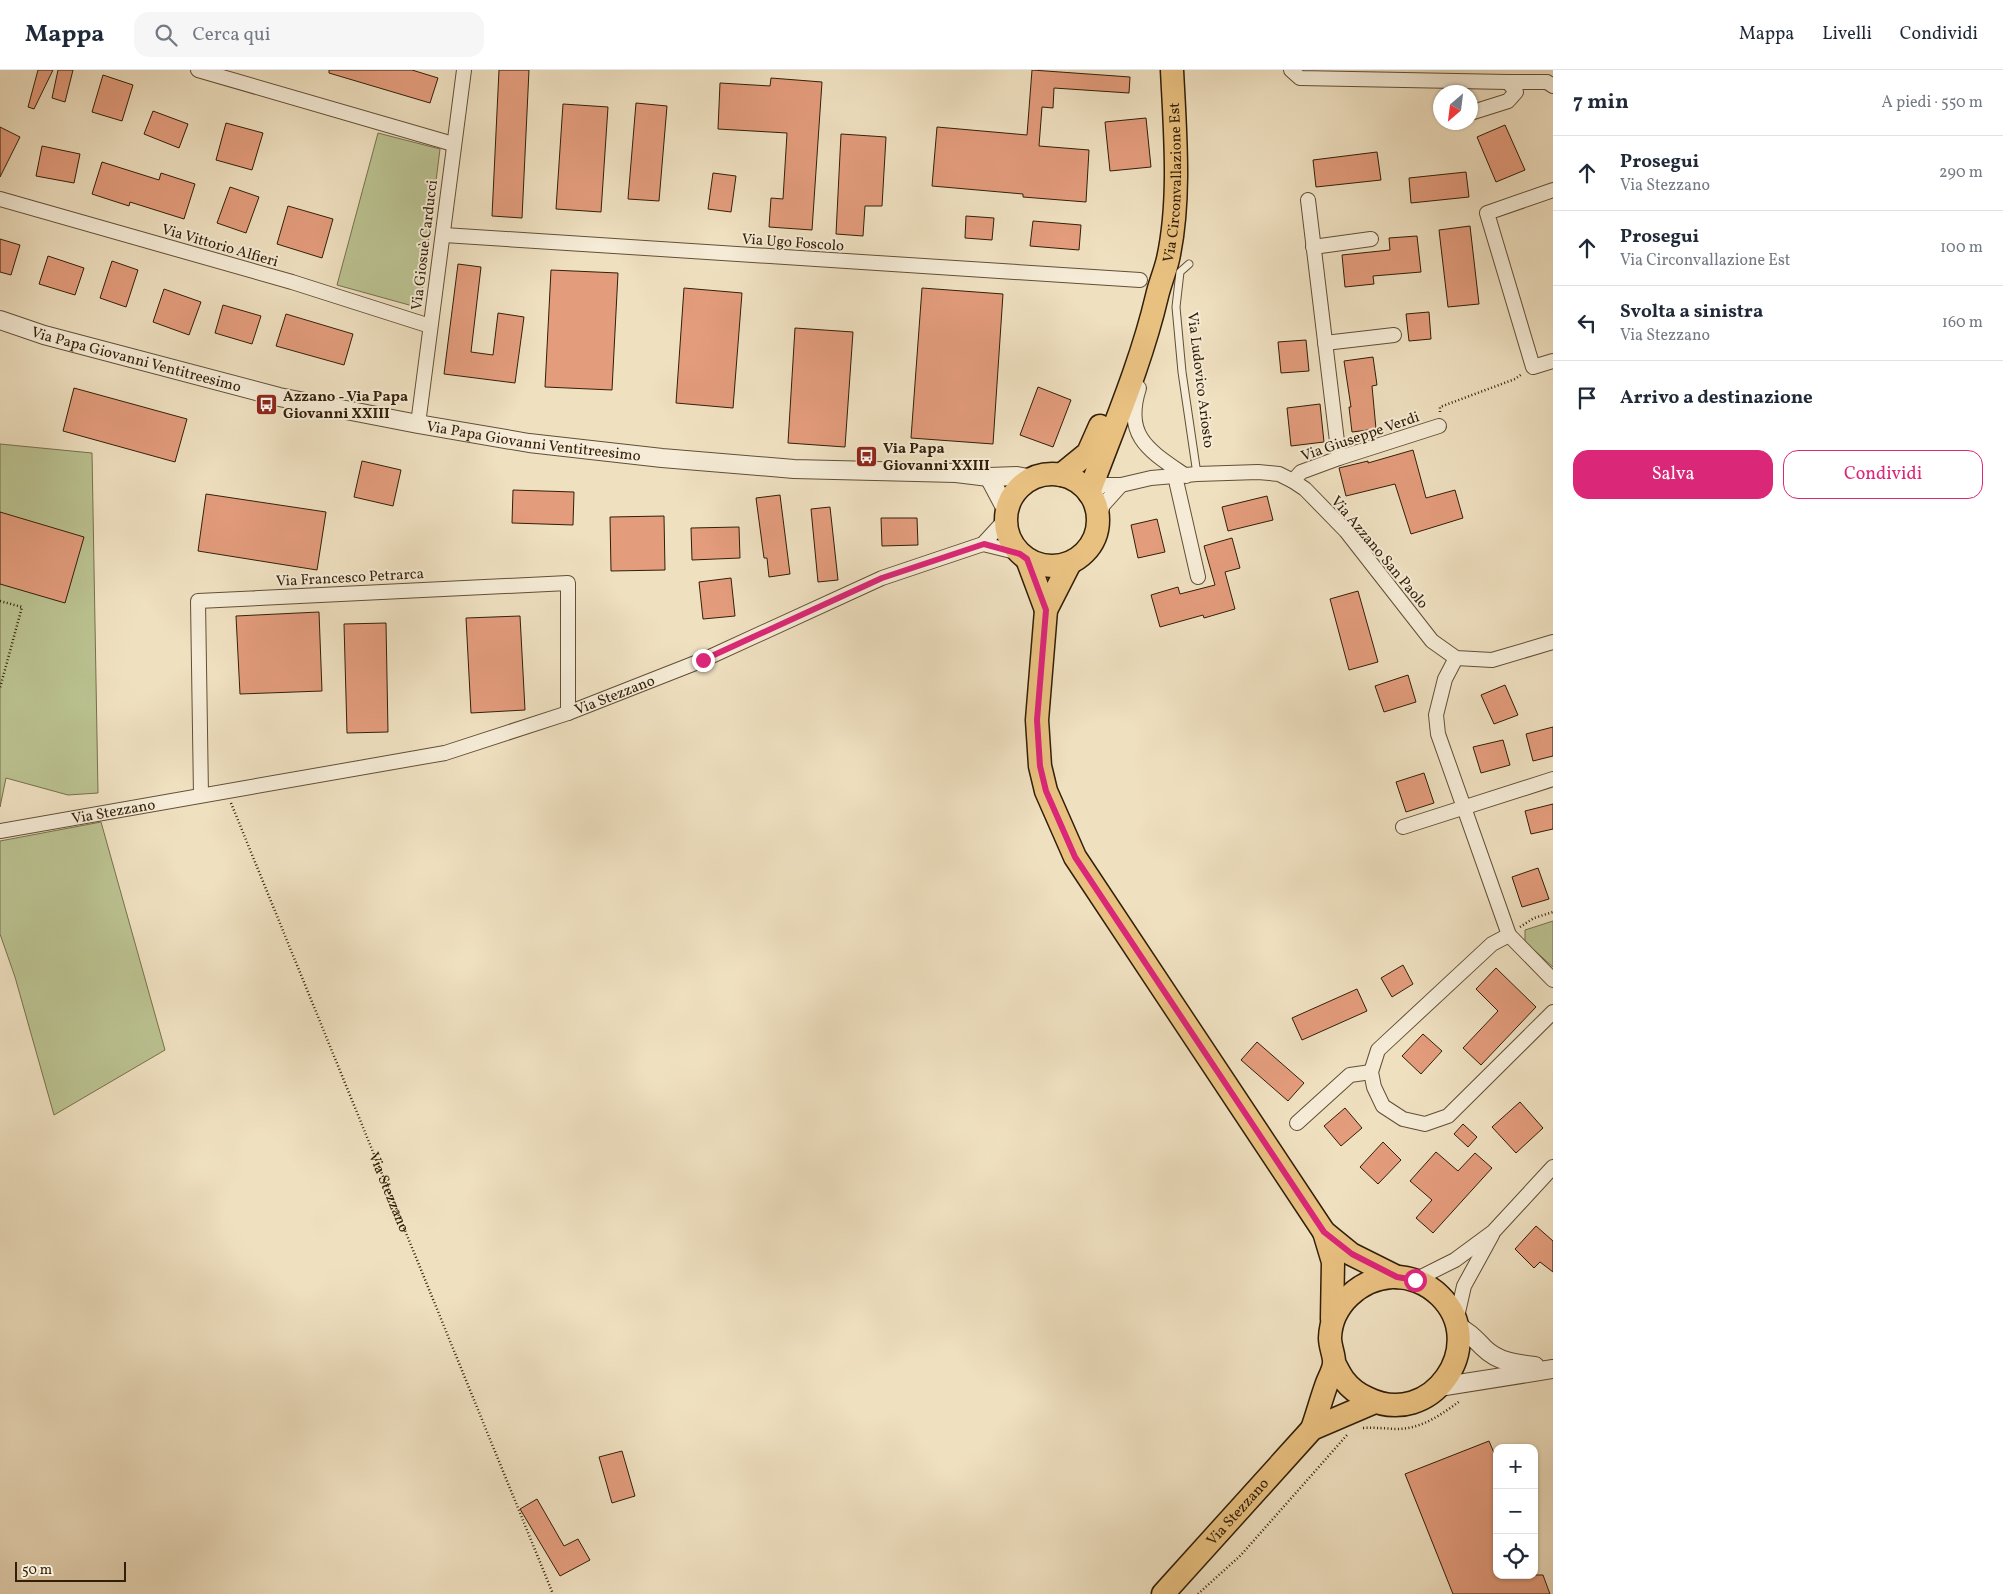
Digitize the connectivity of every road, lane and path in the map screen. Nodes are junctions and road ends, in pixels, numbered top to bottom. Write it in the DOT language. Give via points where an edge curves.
graph roads {
  1 [pos="198,70"];
  2 [pos="464,70"];
  3 [pos="1172,70"];
  4 [pos="1291,70"];
  5 [pos="1496,70"];
  6 [pos="1508,82"];
  7 [pos="1551,83"];
  8 [pos="1478,110"];
  9 [pos="453,144"];
  10 [pos="1553,190"];
  11 [pos="0,199"];
  12 [pos="1308,200"];
  13 [pos="444,235"];
  14 [pos="1370,239"];
  15 [pos="1314,247"];
  16 [pos="1189,264"];
  17 [pos="1140,280"];
  18 [pos="1155,305"];
  19 [pos="0,320"];
  20 [pos="430,326"];
  21 [pos="1394,336"];
  22 [pos="1325,343"];
  23 [pos="1553,361"];
  24 [pos="1533,367"];
  25 [pos="418,424"];
  26 [pos="1439,426"];
  27 [pos="1339,458"];
  28 [pos="1061,475"];
  29 [pos="1186,475"];
  30 [pos="989,476"];
  31 [pos="1033,479"];
  32 [pos="1294,481"];
  33 [pos="1120,485"];
  34 [pos="1090,495"];
  35 [pos="1007,515"];
  36 [pos="1098,520"];
  37 [pos="984,544"];
  38 [pos="1024,556"];
  39 [pos="1070,563"];
  40 [pos="1198,577"];
  41 [pos="0,601"];
  42 [pos="1046,610"];
  43 [pos="1553,642"];
  44 [pos="1456,658"];
  45 [pos="0,688"];
  46 [pos="568,713"];
  47 [pos="1553,779"];
  48 [pos="228,790"];
  49 [pos="201,795"];
  50 [pos="1464,807"];
  51 [pos="1402,827"];
  52 [pos="0,831"];
  53 [pos="1553,912"];
  54 [pos="1509,935"];
  55 [pos="1553,980"];
  56 [pos="1553,1012"];
  57 [pos="1371,1072"];
  58 [pos="1297,1123"];
  59 [pos="1553,1167"];
  60 [pos="1324,1232"];
  61 [pos="1493,1232"];
  62 [pos="1406,1278"];
  63 [pos="1333,1323"];
  64 [pos="1456,1324"];
  65 [pos="1334,1363"];
  66 [pos="1553,1368"];
  67 [pos="1439,1387"];
  68 [pos="1467,1397"];
  69 [pos="1375,1402"];
  70 [pos="1312,1429"];
  71 [pos="1359,1429"];
  72 [pos="1353,1431"];
  73 [pos="553,1594"];
  74 [pos="1163,1594"];
  75 [pos="1198,1594"];
  1 -- 9 [label="street"];
  2 -- 9 [label="street, Via Giosuè Carducci"];
  3 -- 18 [label="main road, Via Circonvallazione Est" via="1176,157 1174,208 1168,259"];
  4 -- 6 [label="street" via="1300,78"];
  5 -- 6 [label="street"];
  6 -- 7 [label="street"];
  6 -- 8 [label="street" via="1516,92 1508,101"];
  9 -- 13 [label="street, Via Giosuè Carducci"];
  10 -- 24 [label="street" via="1487,213"];
  11 -- 20 [label="street, Via Vittorio Alfieri" via="292,282"];
  12 -- 15 [label="street"];
  13 -- 17 [label="street, Via Ugo Foscolo"];
  13 -- 20 [label="street, Via Giosuè Carducci"];
  14 -- 15 [label="street"];
  15 -- 22 [label="street"];
  16 -- 29 [label="lane, Via Ludovico Ariosto" via="1180,272 1176,307"];
  18 -- 28 [label="main road, Via Circonvallazione Est" via="1088,453"];
  18 -- 29 [label="street" via="1150,353 1135,401 1135,423 1140,438 1150,451"];
  18 -- 34 [label="main road, Via Circonvallazione Est" via="1136,369"];
  19 -- 25 [label="street, Via Papa Giovanni Ventitreesimo" via="44,335 270,395"];
  20 -- 25 [label="street, Via Giosuè Carducci"];
  21 -- 22 [label="street"];
  22 -- 27 [label="street"];
  23 -- 24 [label="street"];
  24 -- 26 [label="path" via="1515,379 1440,406"];
  25 -- 30 [label="street, Via Papa Giovanni Ventitreesimo" via="529,443 671,459 794,469"];
  26 -- 27 [label="street, Via Giuseppe Verdi"];
  27 -- 32 [label="street, Via Giuseppe Verdi" via="1301,472"];
  28 -- 31 [label="main road"];
  28 -- 34 [label="main road" via="1077,482"];
  29 -- 32 [label="street, Via Azzano San Paolo" via="1258,472 1279,474"];
  29 -- 33 [label="street, Via Azzano San Paolo"];
  29 -- 40 [label="street"];
  30 -- 31 [label="street, Via Papa Giovanni Ventitreesimo"];
  30 -- 35 [label="street"];
  31 -- 35 [label="main road" via="1012,498"];
  32 -- 44 [label="street, Via Azzano San Paolo" via="1346,531 1432,641"];
  33 -- 34 [label="street, Via Azzano San Paolo" via="1102,485"];
  33 -- 36 [label="street" via="1103,504"];
  34 -- 36 [label="main road"];
  35 -- 37 [label="street, Via Stezzano"];
  35 -- 38 [label="main road" via="1010,538"];
  36 -- 39 [label="main road" via="1091,546"];
  37 -- 38 [label="street"];
  37 -- 46 [label="street, Via Stezzano" via="882,578 703,660"];
  38 -- 39 [label="main road" via="1048,566"];
  38 -- 42 [label="main road"];
  39 -- 42 [label="main road"];
  41 -- 45 [label="path" via="22,607"];
  42 -- 60 [label="main road, Via Stezzano" via="1037,720 1040,766 1046,791 1075,857"];
  43 -- 44 [label="street" via="1492,660"];
  44 -- 50 [label="street" via="1445,679 1436,715 1438,734"];
  46 -- 48 [label="street, Via Stezzano" via="445,753"];
  46 -- 49 [label="street, Via Francesco Petrarca" via="568,583 198,601"];
  47 -- 50 [label="street"];
  48 -- 49 [label="street, Via Stezzano"];
  48 -- 73 [label="path, Via Stezzano" via="233,810"];
  49 -- 52 [label="street, Via Stezzano"];
  50 -- 51 [label="street"];
  50 -- 54 [label="street"];
  53 -- 54 [label="path" via="1534,918"];
  54 -- 55 [label="street"];
  54 -- 57 [label="street" via="1492,944 1378,1050"];
  56 -- 57 [label="street" via="1448,1116 1425,1124 1403,1119 1383,1106"];
  57 -- 58 [label="street" via="1350,1075"];
  59 -- 61 [label="street"];
  60 -- 62 [label="main road, Via Stezzano" via="1352,1254"];
  60 -- 63 [label="main road, Via Stezzano" via="1333,1262"];
  61 -- 62 [label="street" via="1455,1260"];
  61 -- 64 [label="street" via="1464,1286"];
  62 -- 63 [label="main road, Via Stezzano" via="1373,1280 1352,1292"];
  62 -- 64 [label="main road" via="1440,1296"];
  63 -- 65 [label="main road, Via Stezzano"];
  64 -- 66 [label="street" via="1496,1357"];
  64 -- 67 [label="main road" via="1458,1346 1455,1362"];
  65 -- 69 [label="main road" via="1351,1387"];
  65 -- 70 [label="main road, Via Stezzano"];
  66 -- 67 [label="street"];
  67 -- 69 [label="main road, Via Stezzano" via="1416,1401 1389,1405"];
  68 -- 71 [label="path" via="1430,1421 1415,1426"];
  69 -- 70 [label="main road, Via Stezzano"];
  70 -- 74 [label="main road, Via Stezzano"];
  72 -- 75 [label="path" via="1240,1555"];
}
